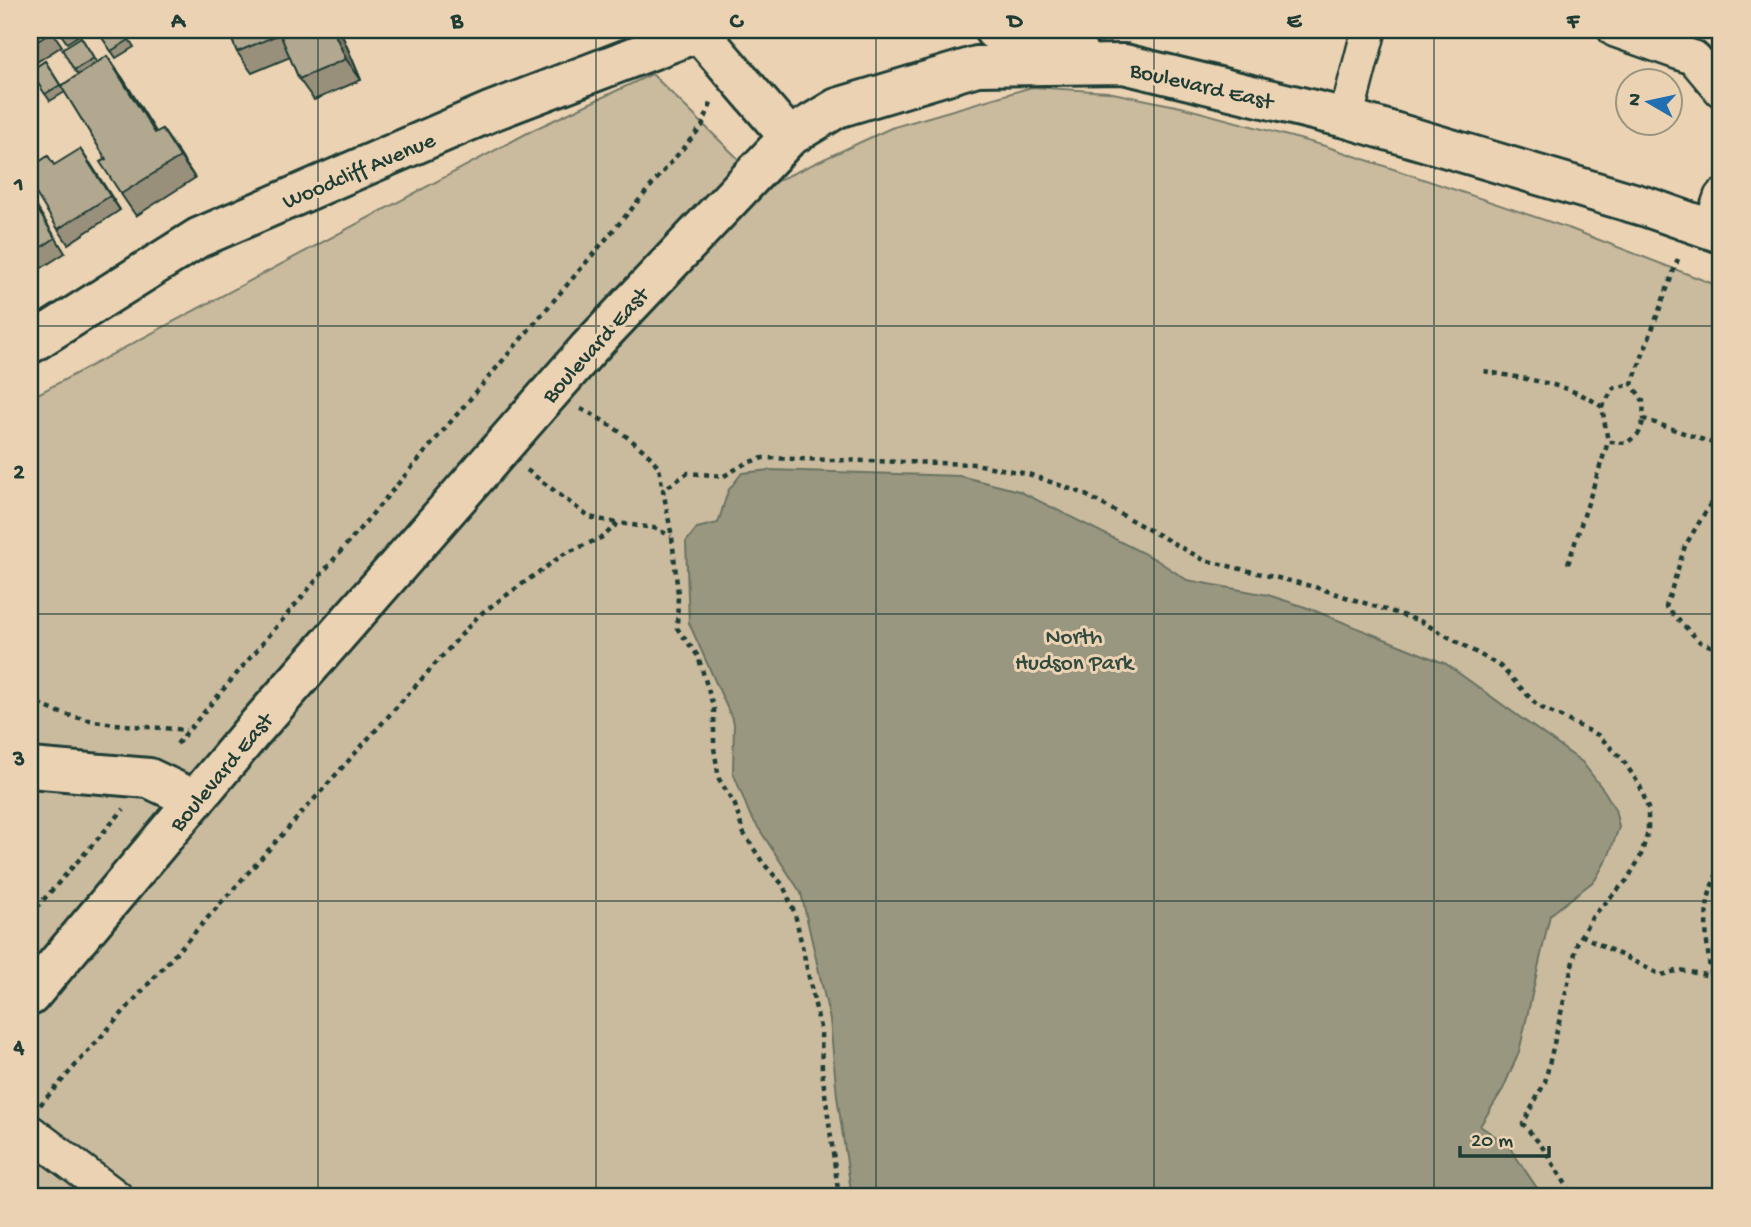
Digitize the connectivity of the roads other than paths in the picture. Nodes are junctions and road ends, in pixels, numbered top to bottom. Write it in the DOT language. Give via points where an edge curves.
graph roads {
  1 [pos="697,30"];
  2 [pos="704,30"];
  3 [pos="994,30"];
  4 [pos="1369,30"];
  5 [pos="1615,30"];
  6 [pos="1081,41"];
  7 [pos="1124,64"];
  8 [pos="1721,90"];
  9 [pos="1346,118"];
  10 [pos="789,137"];
  11 [pos="1717,220"];
  12 [pos="30,344"];
  13 [pos="30,768"];
  14 [pos="195,800"];
  15 [pos="30,996"];
  16 [pos="34,1119"];
  17 [pos="116,1197"];
  1 -- 2 [label="main road, Woodcliff Avenue"];
  1 -- 10 [label="main road"];
  1 -- 12 [label="main road, Woodcliff Avenue" via="492,111 198,238"];
  3 -- 6 [label="main road"];
  4 -- 9 [label="street"];
  5 -- 8 [label="street" via="1694,58"];
  6 -- 7 [label="main road"];
  7 -- 9 [label="main road, Boulevard East"];
  7 -- 10 [label="main road, Boulevard East" via="977,66 837,108"];
  9 -- 11 [label="main road, Boulevard East" via="1637,204"];
  10 -- 14 [label="main road, Boulevard East" via="588,349"];
  13 -- 14 [label="main road" via="149,778"];
  14 -- 15 [label="main road, Boulevard East"];
  16 -- 17 [label="street"];
}
